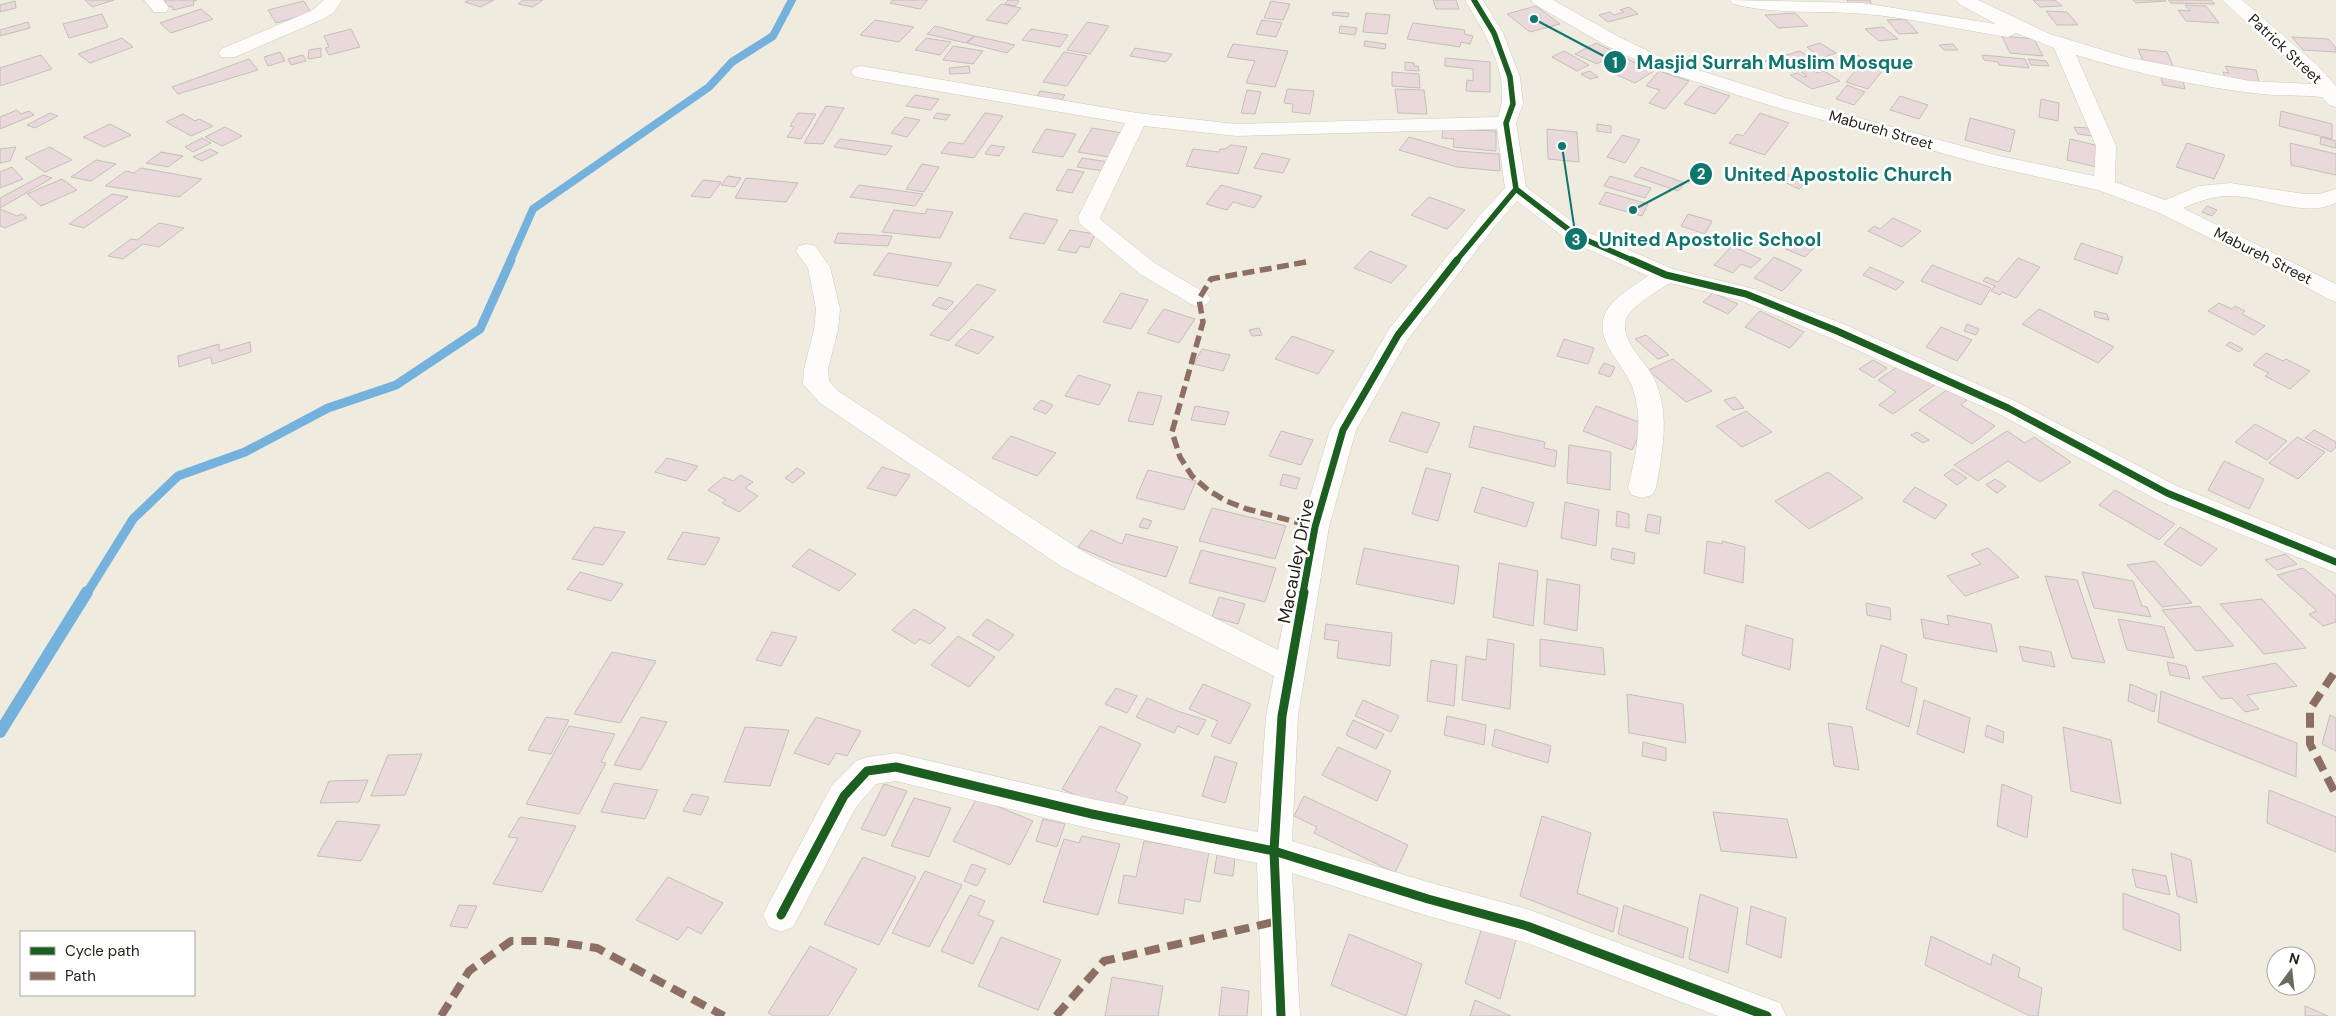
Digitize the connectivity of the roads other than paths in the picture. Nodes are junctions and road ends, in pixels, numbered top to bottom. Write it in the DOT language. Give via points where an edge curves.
graph roads {
  1 [pos="333,0"];
  2 [pos="1474,0"];
  3 [pos="1540,0"];
  4 [pos="1739,0"];
  5 [pos="1965,0"];
  6 [pos="2231,0"];
  7 [pos="2028,33"];
  8 [pos="2063,47"];
  9 [pos="228,52"];
  10 [pos="861,72"];
  11 [pos="2334,95"];
  12 [pos="1137,120"];
  13 [pos="1506,123"];
  14 [pos="2104,185"];
  15 [pos="1516,189"];
  16 [pos="2336,195"];
  17 [pos="2165,207"];
  18 [pos="807,251"];
  19 [pos="1666,275"];
  20 [pos="2336,294"];
  21 [pos="1199,299"];
  22 [pos="1642,488"];
  23 [pos="2336,562"];
  24 [pos="1290,670"];
  25 [pos="1274,851"];
  26 [pos="781,916"];
  27 [pos="1281,1016"];
  28 [pos="1767,1016"];
  1 -- 9 [label="street" via="320,14"];
  2 -- 13 [label="street" via="1494,33 1510,77 1513,104"];
  3 -- 14 [label="street, Mabureh Street" via="1660,64 1780,102 1992,161"];
  4 -- 7 [label="street" via="1775,6 1880,10"];
  5 -- 7 [label="street"];
  6 -- 11 [label="street, Patrick Street" via="2310,69"];
  7 -- 8 [label="street"];
  8 -- 11 [label="street" via="2231,84"];
  8 -- 14 [label="street" via="2106,146"];
  10 -- 12 [label="street"];
  12 -- 13 [label="street" via="1268,131"];
  12 -- 21 [label="street" via="1090,223 1148,268"];
  13 -- 15 [label="street"];
  14 -- 17 [label="street, Mabureh Street"];
  15 -- 19 [label="street" via="1577,236"];
  15 -- 24 [label="street, Macauley Drive" via="1398,335 1343,430 1315,527"];
  16 -- 17 [label="street" via="2323,201 2230,190 2207,191"];
  17 -- 20 [label="street, Mabureh Street"];
  18 -- 24 [label="street" via="819,266 826,294 826,330 816,369 816,384 829,397 1072,559"];
  19 -- 22 [label="street" via="1629,302 1614,318 1614,333 1644,382 1654,426"];
  19 -- 23 [label="street" via="1746,294 1837,331 2008,408 2167,493"];
  24 -- 25 [label="street, Macauley Drive" via="1282,716"];
  25 -- 26 [label="street" via="1092,814 896,767 867,771 844,796"];
  25 -- 27 [label="street, Macauley Drive"];
  25 -- 28 [label="street" via="1527,926"];
}
